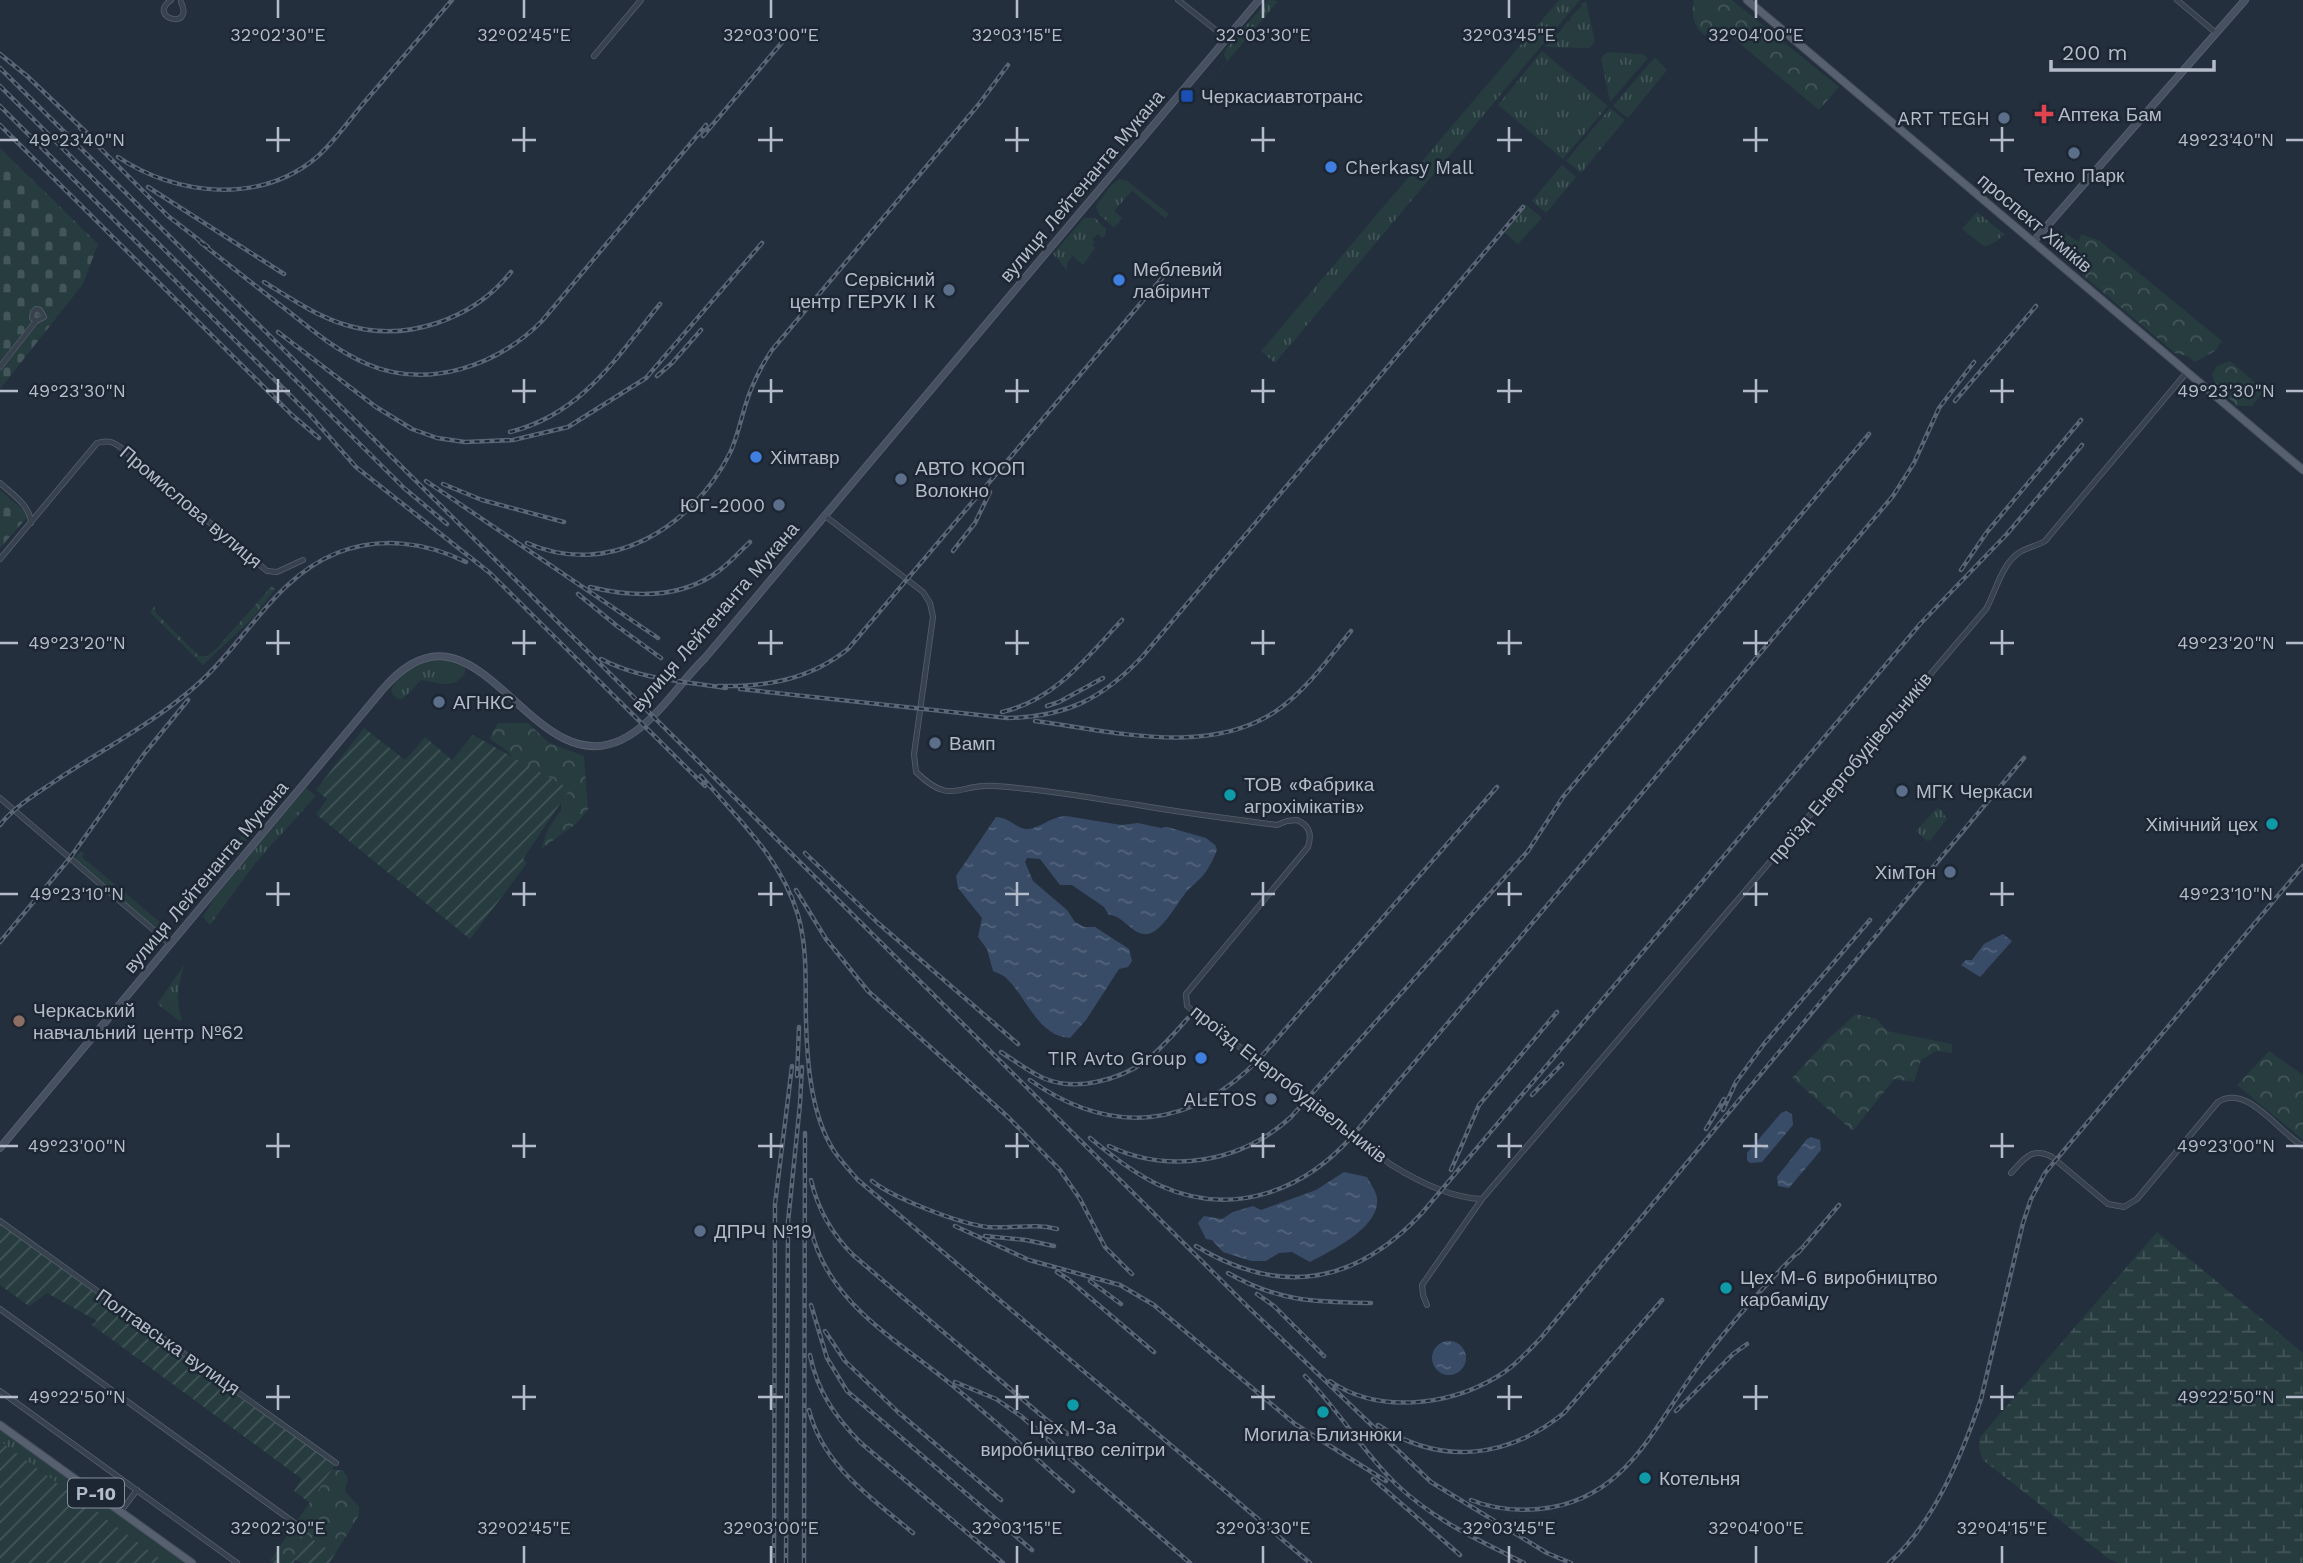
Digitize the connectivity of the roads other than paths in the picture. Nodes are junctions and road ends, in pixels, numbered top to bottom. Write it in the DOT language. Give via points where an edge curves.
graph roads {
  1 [pos="171,0"];
  2 [pos="641,0"];
  3 [pos="1178,0"];
  4 [pos="1259,0"];
  5 [pos="1747,0"];
  6 [pos="2177,0"];
  7 [pos="2245,0"];
  8 [pos="180,1"];
  9 [pos="2217,33"];
  10 [pos="1227,39"];
  11 [pos="594,56"];
  12 [pos="2034,242"];
  13 [pos="36,321"];
  14 [pos="0,367"];
  15 [pos="2186,372"];
  16 [pos="2303,470"];
  17 [pos="0,483"];
  18 [pos="823,515"];
  19 [pos="31,523"];
  20 [pos="0,559"];
  21 [pos="303,560"];
  22 [pos="0,798"];
  23 [pos="171,944"];
  24 [pos="2303,1146"];
  25 [pos="0,1148"];
  26 [pos="2011,1174"];
  27 [pos="1482,1199"];
  28 [pos="0,1222"];
  29 [pos="1427,1306"];
  30 [pos="0,1309"];
  31 [pos="0,1391"];
  32 [pos="0,1425"];
  33 [pos="336,1462"];
  34 [pos="136,1490"];
  35 [pos="121,1511"];
  36 [pos="296,1524"];
  37 [pos="192,1563"];
  38 [pos="237,1563"];
  1 -- 8 [label="street" via="164,10 172,19 183,14"];
  2 -- 11 [label="street"];
  3 -- 10 [label="street"];
  4 -- 10 [label="main road, вулиця Лейтенанта Мукана"];
  5 -- 12 [label="main road, проспект Хіміків"];
  6 -- 9 [label="street"];
  7 -- 9 [label="main road"];
  9 -- 12 [label="main road"];
  10 -- 18 [label="main road, вулиця Лейтенанта Мукана"];
  12 -- 15 [label="main road, проспект Хіміків"];
  13 -- 14 [label="street"];
  15 -- 16 [label="main road, проспект Хіміків"];
  15 -- 27 [label="street, проїзд Енергобудівельників" via="2045,541 2010,562 1986,608"];
  17 -- 19 [label="street" via="27,508"];
  18 -- 23 [label="main road, вулиця Лейтенанта Мукана" via="705,658 657,710 616,743 592,748 572,743 480,672 453,658 426,658 404,667"];
  18 -- 27 [label="street, проїзд Енергобудівельників" via="923,592 930,603 932,628 914,754 921,778 945,792 992,785 1277,825 1297,820 1309,829 1308,847 1186,994 1186,1006 1390,1164 1456,1196"];
  19 -- 20 [label="street, Промислова вулиця"];
  19 -- 21 [label="street, Промислова вулиця" via="97,443 113,441 267,570 277,572"];
  22 -- 23 [label="street"];
  23 -- 25 [label="main road, вулиця Лейтенанта Мукана"];
  24 -- 26 [label="street" via="2246,1099 2230,1096 2218,1102 2137,1199 2124,1207 2108,1203 2042,1152 2028,1155"];
  27 -- 29 [label="street, проїзд Енергобудівельників" via="1422,1285"];
  28 -- 33 [label="street, Полтавська вулиця"];
  30 -- 36 [label="street"];
  31 -- 34 [label="street"];
  32 -- 35 [label="main road, Р-10"];
  34 -- 35 [label="street"];
  34 -- 38 [label="street"];
  35 -- 37 [label="main road, Р-10"];
}
